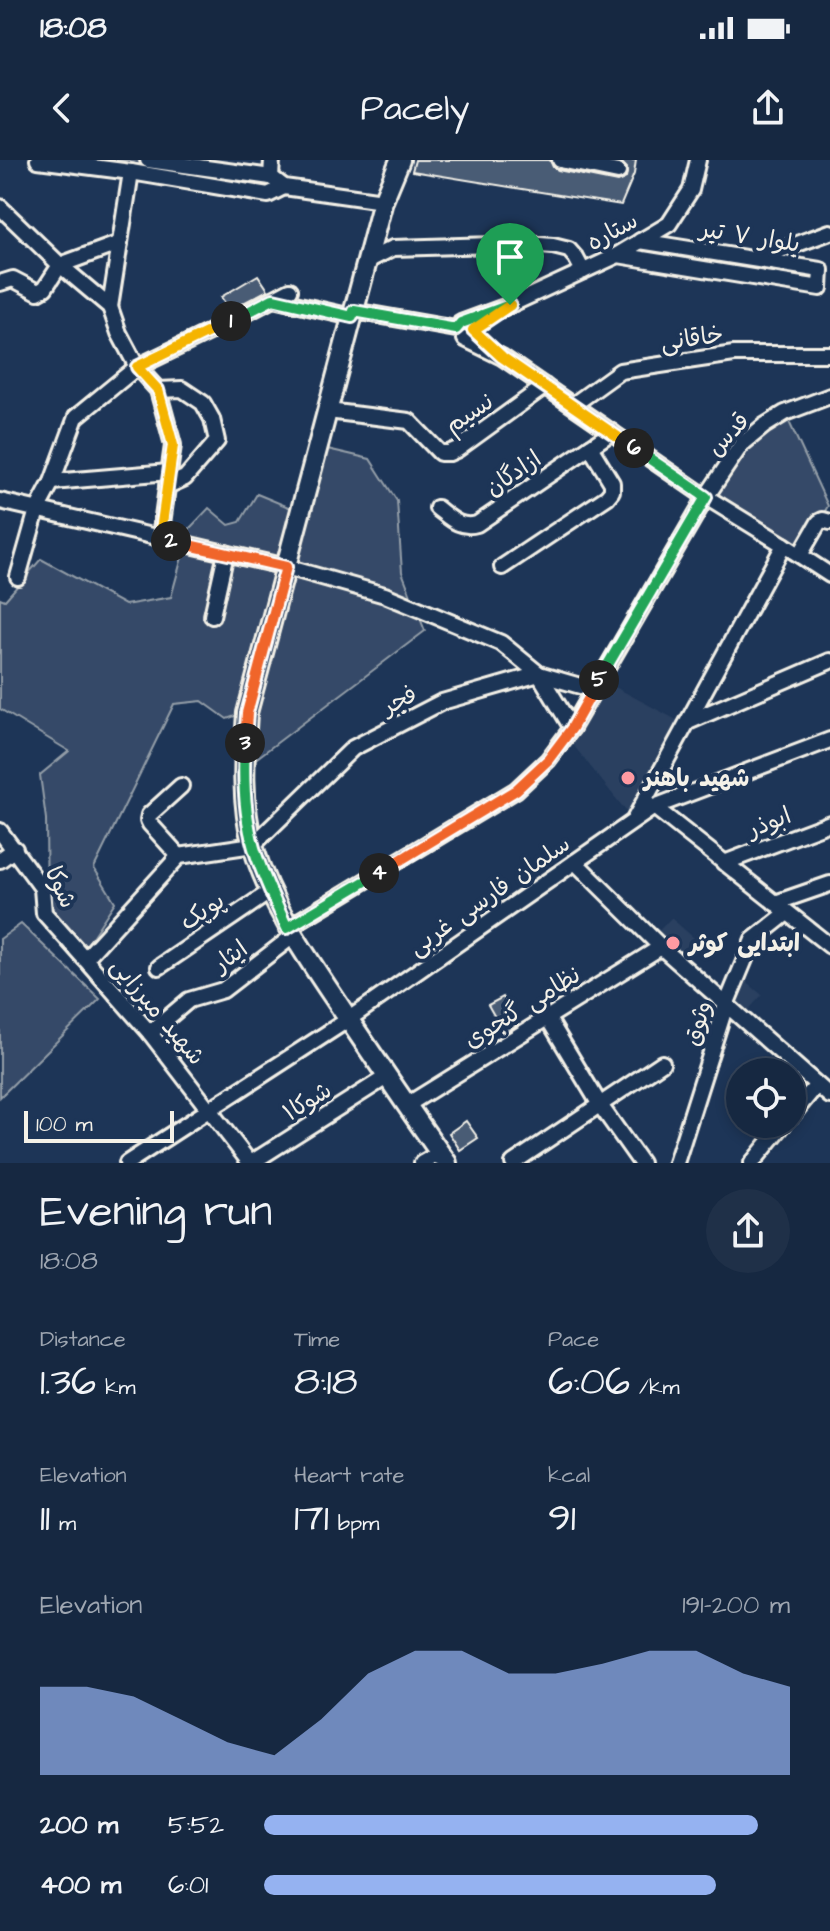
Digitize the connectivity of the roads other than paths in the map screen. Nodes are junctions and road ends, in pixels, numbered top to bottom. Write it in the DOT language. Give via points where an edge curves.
graph roads {
  1 [pos="38,160"];
  2 [pos="272,160"];
  3 [pos="400,160"];
  4 [pos="560,160"];
  5 [pos="698,160"];
  6 [pos="156,161"];
  7 [pos="131,172"];
  8 [pos="618,172"];
  9 [pos="271,177"];
  10 [pos="284,187"];
  11 [pos="383,201"];
  12 [pos="0,207"];
  13 [pos="830,232"];
  14 [pos="640,241"];
  15 [pos="120,243"];
  16 [pos="618,255"];
  17 [pos="757,259"];
  18 [pos="367,261"];
  19 [pos="60,265"];
  20 [pos="583,271"];
  21 [pos="0,283"];
  22 [pos="290,290"];
  23 [pos="273,299"];
  24 [pos="110,307"];
  25 [pos="353,314"];
  26 [pos="464,330"];
  27 [pos="830,354"];
  28 [pos="137,367"];
  29 [pos="545,386"];
  30 [pos="158,390"];
  31 [pos="830,396"];
  32 [pos="573,405"];
  33 [pos="328,411"];
  34 [pos="612,432"];
  35 [pos="590,447"];
  36 [pos="168,479"];
  37 [pos="52,482"];
  38 [pos="706,497"];
  39 [pos="0,501"];
  40 [pos="437,508"];
  41 [pos="37,510"];
  42 [pos="830,522"];
  43 [pos="160,538"];
  44 [pos="784,545"];
  45 [pos="226,553"];
  46 [pos="800,555"];
  47 [pos="286,567"];
  48 [pos="502,567"];
  49 [pos="830,575"];
  50 [pos="18,577"];
  51 [pos="212,616"];
  52 [pos="830,661"];
  53 [pos="539,674"];
  54 [pos="594,690"];
  55 [pos="688,722"];
  56 [pos="572,728"];
  57 [pos="830,740"];
  58 [pos="181,786"];
  59 [pos="654,807"];
  60 [pos="634,821"];
  61 [pos="830,823"];
  62 [pos="0,831"];
  63 [pos="253,845"];
  64 [pos="15,849"];
  65 [pos="179,856"];
  66 [pos="0,860"];
  67 [pos="575,862"];
  68 [pos="724,863"];
  69 [pos="830,884"];
  70 [pos="271,891"];
  71 [pos="775,903"];
  72 [pos="787,913"];
  73 [pos="290,932"];
  74 [pos="830,946"];
  75 [pos="661,947"];
  76 [pos="85,959"];
  77 [pos="159,967"];
  78 [pos="726,1005"];
  79 [pos="547,1017"];
  80 [pos="349,1019"];
  81 [pos="150,1033"];
  82 [pos="662,1063"];
  83 [pos="388,1076"];
  84 [pos="816,1086"];
  85 [pos="830,1096"];
  86 [pos="806,1098"];
  87 [pos="407,1105"];
  88 [pos="600,1105"];
  89 [pos="210,1109"];
  90 [pos="773,1138"];
  91 [pos="444,1158"];
  92 [pos="127,1163"];
  93 [pos="250,1163"];
  94 [pos="422,1163"];
  95 [pos="513,1163"];
  96 [pos="641,1163"];
  97 [pos="676,1163"];
  98 [pos="752,1163"];
  1 -- 7 [label="street"];
  2 -- 9 [label="street"];
  3 -- 11 [label="main road"];
  4 -- 8 [label="street"];
  5 -- 14 [label="street, ستاره" via="691,190 669,224"];
  6 -- 9 [label="street"];
  7 -- 10 [label="street" via="268,195"];
  7 -- 15 [label="street"];
  9 -- 10 [label="street"];
  10 -- 11 [label="street"];
  11 -- 18 [label="main road"];
  12 -- 19 [label="street"];
  13 -- 17 [label="street"];
  14 -- 16 [label="street, ستاره"];
  14 -- 17 [label="street, بلوار ۷ تیر"];
  15 -- 19 [label="street"];
  15 -- 24 [label="street"];
  16 -- 17 [label="street, بلوار ۷ تیر" via="820,288 821,270"];
  16 -- 20 [label="street, ستاره"];
  18 -- 20 [label="street" via="393,248 526,244 569,250"];
  18 -- 25 [label="main road"];
  19 -- 21 [label="street" via="38,292 13,279"];
  19 -- 24 [label="street"];
  20 -- 26 [label="street, ستاره"];
  22 -- 23 [label="street"];
  23 -- 25 [label="street"];
  23 -- 28 [label="street"];
  24 -- 28 [label="street"];
  25 -- 26 [label="street"];
  25 -- 33 [label="main road"];
  26 -- 29 [label="street"];
  27 -- 32 [label="street, خاقانی" via="734,354 620,371"];
  28 -- 30 [label="street"];
  28 -- 37 [label="street" via="76,417"];
  29 -- 32 [label="street"];
  29 -- 33 [label="street, نسیم" via="449,453 440,453 409,421"];
  30 -- 36 [label="street" via="173,445"];
  30 -- 36 [label="street" via="182,389 203,403 217,441 185,478"];
  31 -- 38 [label="street, قدس" via="764,426 741,445"];
  32 -- 34 [label="street"];
  33 -- 47 [label="main road"];
  34 -- 35 [label="street, ازادگان"];
  34 -- 38 [label="street"];
  35 -- 40 [label="street, ازادگان" via="477,524 460,525"];
  35 -- 48 [label="street" via="612,491"];
  36 -- 37 [label="street"];
  36 -- 43 [label="street"];
  37 -- 41 [label="street"];
  38 -- 44 [label="street"];
  38 -- 54 [label="street, قدس"];
  39 -- 41 [label="street"];
  41 -- 43 [label="street"];
  41 -- 50 [label="street"];
  42 -- 46 [label="street" via="819,522"];
  43 -- 45 [label="street"];
  44 -- 46 [label="street"];
  44 -- 55 [label="street"];
  45 -- 47 [label="street"];
  45 -- 51 [label="street"];
  46 -- 49 [label="street"];
  47 -- 53 [label="street" via="385,595 501,643"];
  47 -- 63 [label="main road" via="247,713 243,772"];
  52 -- 55 [label="street"];
  53 -- 54 [label="street"];
  53 -- 56 [label="street"];
  53 -- 63 [label="street, فجر" via="442,702 353,748"];
  54 -- 56 [label="street, قدس"];
  55 -- 60 [label="street"];
  56 -- 73 [label="street, قدس" via="516,790"];
  57 -- 59 [label="street, سلمان فارسی غربی"];
  58 -- 65 [label="street" via="148,820"];
  59 -- 60 [label="street, سلمان فارسی غربی"];
  59 -- 68 [label="street"];
  60 -- 67 [label="street, سلمان فارسی غربی"];
  61 -- 68 [label="street, ابوذر"];
  62 -- 64 [label="street, شوکا"];
  63 -- 65 [label="street"];
  63 -- 70 [label="main road"];
  64 -- 66 [label="street"];
  64 -- 76 [label="street, شوکا" via="42,888 44,913"];
  65 -- 76 [label="street, شهید میرزایی"];
  67 -- 75 [label="street"];
  67 -- 80 [label="street, سلمان فارسی غربی"];
  68 -- 71 [label="street"];
  69 -- 71 [label="street"];
  70 -- 73 [label="main road"];
  70 -- 77 [label="street, پوپک"];
  71 -- 72 [label="street"];
  72 -- 74 [label="street"];
  72 -- 78 [label="street, وثوق" via="753,940"];
  73 -- 80 [label="main road"];
  73 -- 81 [label="street, ایثار" via="223,990 189,1000"];
  75 -- 78 [label="street"];
  75 -- 79 [label="street, نظامی گنجوی"];
  76 -- 81 [label="street, شهید میرزایی"];
  78 -- 84 [label="street"];
  78 -- 97 [label="street, وثوق"];
  79 -- 87 [label="street, نظامی گنجوی"];
  79 -- 88 [label="street"];
  80 -- 83 [label="main road"];
  80 -- 89 [label="street, سلمان فارسی غربی"];
  81 -- 89 [label="street, شهید میرزایی"];
  82 -- 88 [label="street"];
  83 -- 87 [label="main road"];
  83 -- 93 [label="street, شوکا۱"];
  84 -- 85 [label="street"];
  84 -- 86 [label="street"];
  87 -- 91 [label="main road"];
  88 -- 95 [label="street"];
  88 -- 96 [label="street"];
  89 -- 92 [label="street, سلمان فارسی غربی"];
  89 -- 93 [label="street"];
  90 -- 98 [label="street"];
  91 -- 94 [label="street"];
}
